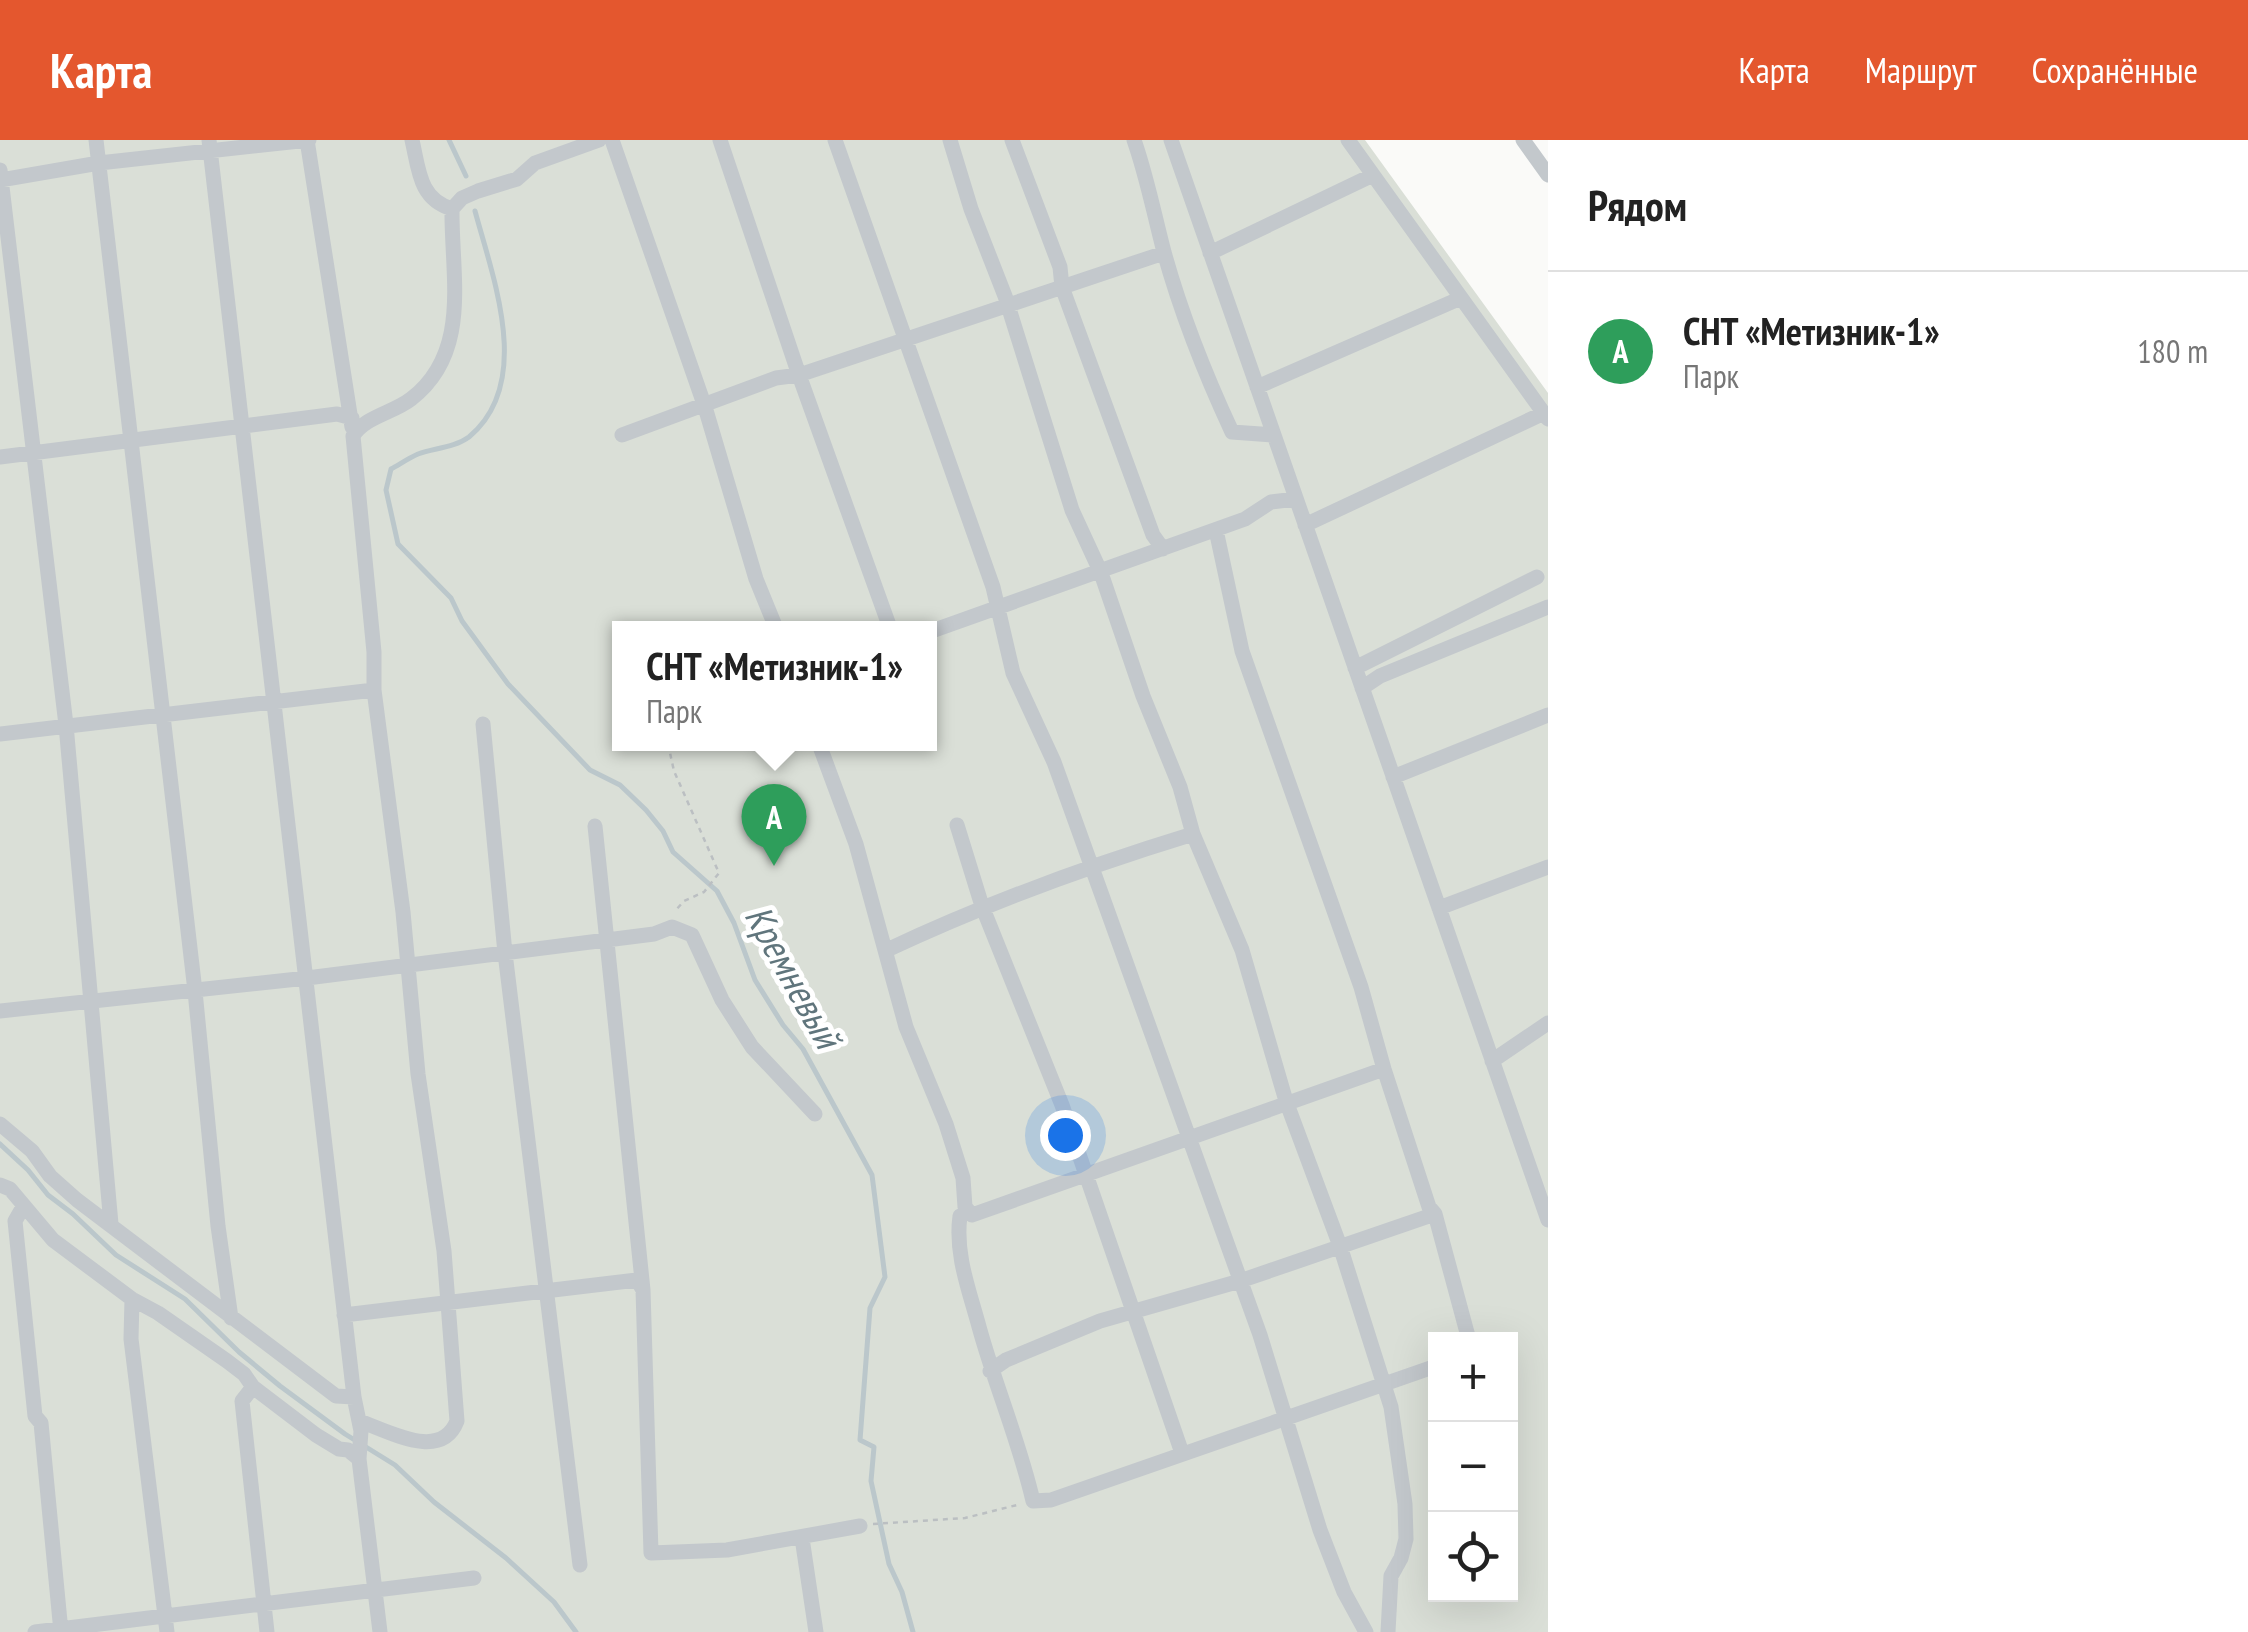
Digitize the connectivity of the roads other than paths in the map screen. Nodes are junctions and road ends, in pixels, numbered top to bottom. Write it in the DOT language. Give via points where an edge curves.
graph roads {
  1 [pos="96,140"];
  2 [pos="308,140"];
  3 [pos="412,140"];
  4 [pos="599,140"];
  5 [pos="612,140"];
  6 [pos="720,140"];
  7 [pos="835,140"];
  8 [pos="950,140"];
  9 [pos="1012,140"];
  10 [pos="1134,140"];
  11 [pos="1170,140"];
  12 [pos="1348,140"];
  13 [pos="1523,140"];
  14 [pos="210,146"];
  15 [pos="99,164"];
  16 [pos="0,170"];
  17 [pos="1373,175"];
  18 [pos="1548,175"];
  19 [pos="1,180"];
  20 [pos="452,210"];
  21 [pos="1164,253"];
  22 [pos="1210,253"];
  23 [pos="1062,288"];
  24 [pos="1461,298"];
  25 [pos="1008,304"];
  26 [pos="905,338"];
  27 [pos="799,375"];
  28 [pos="1257,387"];
  29 [pos="706,407"];
  30 [pos="1546,416"];
  31 [pos="352,418"];
  32 [pos="243,425"];
  33 [pos="622,435"];
  34 [pos="1274,435"];
  35 [pos="353,436"];
  36 [pos="132,441"];
  37 [pos="34,452"];
  38 [pos="0,457"];
  39 [pos="1296,499"];
  40 [pos="1305,525"];
  41 [pos="1216,530"];
  42 [pos="1163,550"];
  43 [pos="1101,573"];
  44 [pos="1537,577"];
  45 [pos="1548,607"];
  46 [pos="999,610"];
  47 [pos="773,621"];
  48 [pos="887,621"];
  49 [pos="937,629"];
  50 [pos="1355,668"];
  51 [pos="1362,688"];
  52 [pos="374,690"];
  53 [pos="276,702"];
  54 [pos="164,715"];
  55 [pos="1548,715"];
  56 [pos="483,724"];
  57 [pos="66,725"];
  58 [pos="0,734"];
  59 [pos="822,751"];
  60 [pos="1393,777"];
  61 [pos="957,825"];
  62 [pos="595,826"];
  63 [pos="1193,834"];
  64 [pos="1091,865"];
  65 [pos="1548,867"];
  66 [pos="982,906"];
  67 [pos="1439,908"];
  68 [pos="608,938"];
  69 [pos="887,950"];
  70 [pos="505,952"];
  71 [pos="406,966"];
  72 [pos="306,978"];
  73 [pos="195,990"];
  74 [pos="92,1002"];
  75 [pos="0,1011"];
  76 [pos="1548,1024"];
  77 [pos="1492,1061"];
  78 [pos="1384,1070"];
  79 [pos="1286,1102"];
  80 [pos="815,1114"];
  81 [pos="0,1124"];
  82 [pos="1190,1140"];
  83 [pos="1086,1175"];
  84 [pos="0,1184"];
  85 [pos="1544,1198"];
  86 [pos="23,1206"];
  87 [pos="1435,1214"];
  88 [pos="960,1216"];
  89 [pos="1548,1220"];
  90 [pos="112,1224"];
  91 [pos="1340,1246"];
  92 [pos="1240,1280"];
  93 [pos="643,1290"];
  94 [pos="548,1292"];
  95 [pos="132,1300"];
  96 [pos="448,1305"];
  97 [pos="1133,1310"];
  98 [pos="344,1315"];
  99 [pos="231,1318"];
  100 [pos="1468,1332"];
  101 [pos="1428,1369"];
  102 [pos="990,1371"];
  103 [pos="1384,1386"];
  104 [pos="253,1387"];
  105 [pos="354,1398"];
  106 [pos="1284,1416"];
  107 [pos="360,1426"];
  108 [pos="1182,1453"];
  109 [pos="360,1459"];
  110 [pos="860,1526"];
  111 [pos="802,1538"];
  112 [pos="580,1565"];
  113 [pos="474,1578"];
  114 [pos="375,1590"];
  115 [pos="264,1602"];
  116 [pos="164,1615"];
  117 [pos="61,1630"];
  118 [pos="36,1632"];
  119 [pos="167,1632"];
  120 [pos="268,1632"];
  121 [pos="380,1632"];
  122 [pos="816,1632"];
  123 [pos="1366,1632"];
  124 [pos="1388,1632"];
  1 -- 15 [label="lane"];
  2 -- 14 [label="lane"];
  2 -- 31 [label="lane"];
  3 -- 20 [label="lane" via="422,189"];
  4 -- 20 [label="lane" via="478,190"];
  5 -- 29 [label="lane"];
  6 -- 27 [label="lane"];
  7 -- 26 [label="lane"];
  8 -- 25 [label="lane"];
  9 -- 23 [label="lane"];
  10 -- 21 [label="lane"];
  11 -- 22 [label="lane"];
  12 -- 17 [label="lane"];
  13 -- 18 [label="lane"];
  14 -- 15 [label="lane"];
  14 -- 32 [label="lane"];
  15 -- 19 [label="lane"];
  15 -- 36 [label="lane"];
  16 -- 19 [label="lane"];
  17 -- 22 [label="lane"];
  17 -- 24 [label="lane"];
  19 -- 37 [label="lane"];
  20 -- 35 [label="lane" via="454,314 442,364 412,399 358,426"];
  21 -- 23 [label="lane"];
  21 -- 34 [label="lane" via="1232,432"];
  22 -- 28 [label="lane"];
  23 -- 25 [label="lane"];
  23 -- 42 [label="lane"];
  24 -- 28 [label="lane"];
  24 -- 30 [label="lane"];
  25 -- 26 [label="lane"];
  25 -- 43 [label="lane" via="1072,510"];
  26 -- 27 [label="lane"];
  26 -- 46 [label="lane"];
  27 -- 29 [label="lane"];
  27 -- 48 [label="lane"];
  28 -- 34 [label="lane"];
  29 -- 33 [label="lane"];
  29 -- 47 [label="lane"];
  30 -- 40 [label="lane"];
  31 -- 32 [label="lane"];
  31 -- 35 [label="lane"];
  32 -- 36 [label="lane"];
  32 -- 53 [label="lane"];
  34 -- 39 [label="lane"];
  35 -- 52 [label="lane"];
  36 -- 37 [label="lane"];
  36 -- 54 [label="lane"];
  37 -- 38 [label="lane"];
  37 -- 57 [label="lane"];
  39 -- 40 [label="lane"];
  39 -- 41 [label="lane" via="1271,502"];
  40 -- 50 [label="lane"];
  41 -- 42 [label="lane"];
  41 -- 78 [label="lane" via="1242,652 1356,970"];
  42 -- 43 [label="lane"];
  43 -- 46 [label="lane"];
  43 -- 63 [label="lane"];
  44 -- 50 [label="lane"];
  45 -- 51 [label="lane"];
  46 -- 49 [label="lane"];
  46 -- 64 [label="lane" via="1013,672"];
  50 -- 51 [label="lane"];
  51 -- 60 [label="lane"];
  52 -- 53 [label="lane"];
  52 -- 71 [label="lane"];
  53 -- 54 [label="lane"];
  53 -- 72 [label="lane"];
  54 -- 57 [label="lane"];
  54 -- 73 [label="lane"];
  55 -- 60 [label="lane"];
  56 -- 70 [label="lane"];
  57 -- 58 [label="lane"];
  57 -- 74 [label="lane"];
  59 -- 69 [label="lane"];
  60 -- 67 [label="lane"];
  61 -- 66 [label="lane"];
  62 -- 68 [label="lane"];
  63 -- 64 [label="lane"];
  63 -- 79 [label="lane" via="1242,950"];
  64 -- 66 [label="lane"];
  64 -- 82 [label="lane"];
  65 -- 67 [label="lane"];
  66 -- 69 [label="lane"];
  66 -- 83 [label="lane"];
  67 -- 77 [label="lane"];
  68 -- 70 [label="lane"];
  68 -- 80 [label="lane" via="672,928 692,935 752,1048"];
  68 -- 93 [label="lane"];
  69 -- 83 [label="lane" via="906,1027 946,1124 972,1215"];
  70 -- 71 [label="lane"];
  70 -- 94 [label="lane"];
  71 -- 72 [label="lane"];
  71 -- 96 [label="lane"];
  72 -- 73 [label="lane"];
  72 -- 98 [label="lane"];
  73 -- 74 [label="lane"];
  73 -- 99 [label="lane"];
  74 -- 75 [label="lane"];
  74 -- 90 [label="lane"];
  76 -- 77 [label="lane"];
  77 -- 85 [label="lane"];
  78 -- 79 [label="lane"];
  78 -- 87 [label="lane"];
  79 -- 82 [label="lane"];
  79 -- 91 [label="lane"];
  81 -- 90 [label="lane" via="32,1150 50,1176"];
  82 -- 83 [label="lane"];
  82 -- 92 [label="lane"];
  83 -- 97 [label="lane"];
  84 -- 86 [label="lane"];
  85 -- 89 [label="lane"];
  86 -- 95 [label="lane" via="53,1240"];
  86 -- 117 [label="lane" via="15,1221"];
  87 -- 91 [label="lane"];
  87 -- 100 [label="lane"];
  88 -- 102 [label="lane" via="967,1287"];
  90 -- 99 [label="lane"];
  91 -- 92 [label="lane"];
  91 -- 103 [label="lane"];
  92 -- 97 [label="lane"];
  92 -- 106 [label="lane"];
  93 -- 94 [label="lane" via="637,1280"];
  93 -- 111 [label="lane" via="651,1553"];
  94 -- 96 [label="lane"];
  94 -- 112 [label="lane"];
  95 -- 104 [label="lane" via="227,1361"];
  95 -- 116 [label="lane"];
  96 -- 98 [label="lane"];
  96 -- 107 [label="lane" via="457,1421 452,1434 417,1441"];
  97 -- 102 [label="lane"];
  97 -- 108 [label="lane"];
  98 -- 105 [label="lane"];
  99 -- 105 [label="lane" via="336,1396"];
  101 -- 103 [label="lane"];
  102 -- 108 [label="lane" via="1034,1501"];
  103 -- 106 [label="lane"];
  103 -- 124 [label="lane" via="1396,1424 1406,1518 1405,1547 1391,1576"];
  104 -- 109 [label="lane"];
  104 -- 115 [label="lane" via="242,1400"];
  105 -- 107 [label="lane"];
  106 -- 108 [label="lane"];
  106 -- 123 [label="lane" via="1330,1558"];
  107 -- 109 [label="lane"];
  109 -- 114 [label="lane"];
  110 -- 111 [label="lane"];
  111 -- 122 [label="lane"];
  113 -- 114 [label="lane"];
  114 -- 115 [label="lane"];
  114 -- 121 [label="lane"];
  115 -- 116 [label="lane"];
  115 -- 120 [label="lane"];
  116 -- 117 [label="lane"];
  116 -- 119 [label="lane"];
  117 -- 118 [label="lane"];
}
